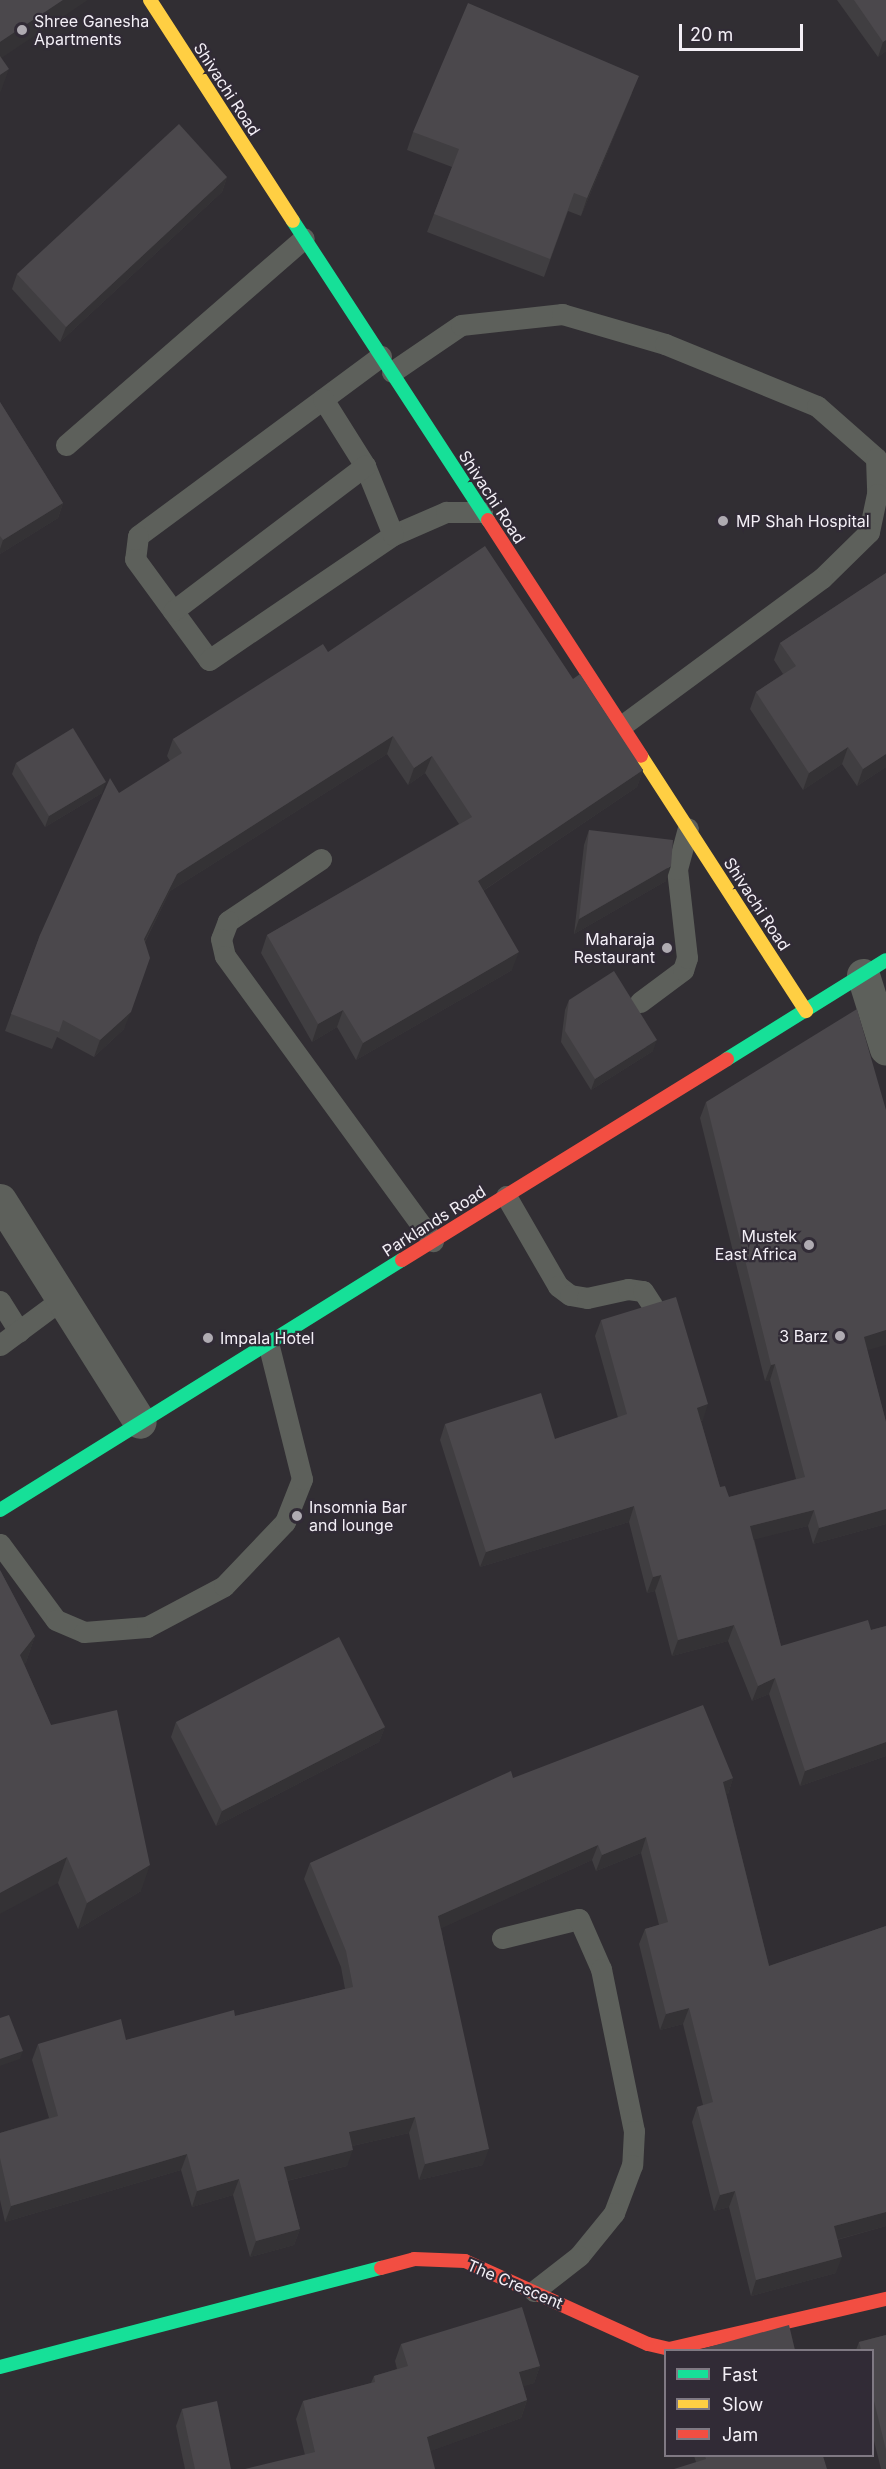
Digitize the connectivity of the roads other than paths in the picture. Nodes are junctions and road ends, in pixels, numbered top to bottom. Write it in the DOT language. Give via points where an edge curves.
graph roads {
  1 [pos="150,0"];
  2 [pos="304,238"];
  3 [pos="386,364"];
  4 [pos="323,399"];
  5 [pos="66,445"];
  6 [pos="365,466"];
  7 [pos="482,512"];
  8 [pos="393,535"];
  9 [pos="173,611"];
  10 [pos="621,726"];
  11 [pos="688,828"];
  12 [pos="321,859"];
  13 [pos="875,968"];
  14 [pos="640,1002"];
  15 [pos="806,1011"];
  16 [pos="886,1049"];
  17 [pos="506,1196"];
  18 [pos="0,1200"];
  19 [pos="433,1241"];
  20 [pos="62,1299"];
  21 [pos="0,1301"];
  22 [pos="652,1305"];
  23 [pos="19,1331"];
  24 [pos="268,1343"];
  25 [pos="0,1345"];
  26 [pos="140,1422"];
  27 [pos="0,1510"];
  28 [pos="0,1544"];
  29 [pos="502,1938"];
  30 [pos="534,2291"];
  31 [pos="886,2298"];
  32 [pos="0,2367"];
  1 -- 2 [label="street, Shivachi Road"];
  2 -- 3 [label="street, Shivachi Road"];
  2 -- 5 [label="lane"];
  3 -- 4 [label="lane"];
  3 -- 7 [label="street, Shivachi Road"];
  3 -- 10 [label="lane" via="461,325 562,314 665,344 817,406 876,458 877,494 868,532 822,578"];
  4 -- 6 [label="lane"];
  4 -- 9 [label="lane" via="138,536 135,559"];
  6 -- 8 [label="lane"];
  6 -- 9 [label="lane"];
  7 -- 8 [label="lane" via="446,512"];
  7 -- 10 [label="street, Shivachi Road"];
  8 -- 9 [label="lane" via="209,660"];
  10 -- 11 [label="street, Shivachi Road"];
  11 -- 14 [label="lane" via="677,869 687,958 683,970"];
  11 -- 15 [label="street, Shivachi Road"];
  12 -- 19 [label="lane" via="228,921 221,939 225,956"];
  13 -- 15 [label="street, Parklands Road"];
  13 -- 16 [label="street"];
  15 -- 17 [label="street, Parklands Road"];
  17 -- 19 [label="street, Parklands Road"];
  17 -- 22 [label="lane" via="558,1286 570,1295 587,1298 628,1289 643,1291"];
  18 -- 20 [label="street"];
  19 -- 24 [label="street, Parklands Road"];
  20 -- 23 [label="lane"];
  20 -- 26 [label="street"];
  21 -- 23 [label="lane"];
  23 -- 25 [label="lane"];
  24 -- 26 [label="street, Parklands Road"];
  24 -- 28 [label="lane" via="302,1479 285,1522 224,1586 147,1627 84,1632 56,1620"];
  26 -- 27 [label="street, Parklands Road"];
  29 -- 30 [label="lane" via="579,1918 601,1969 634,2131 632,2165 614,2213 579,2256"];
  30 -- 31 [label="street, The Crescent" via="648,2344 669,2349"];
  30 -- 32 [label="street, The Crescent" via="465,2261 414,2259"];
}
